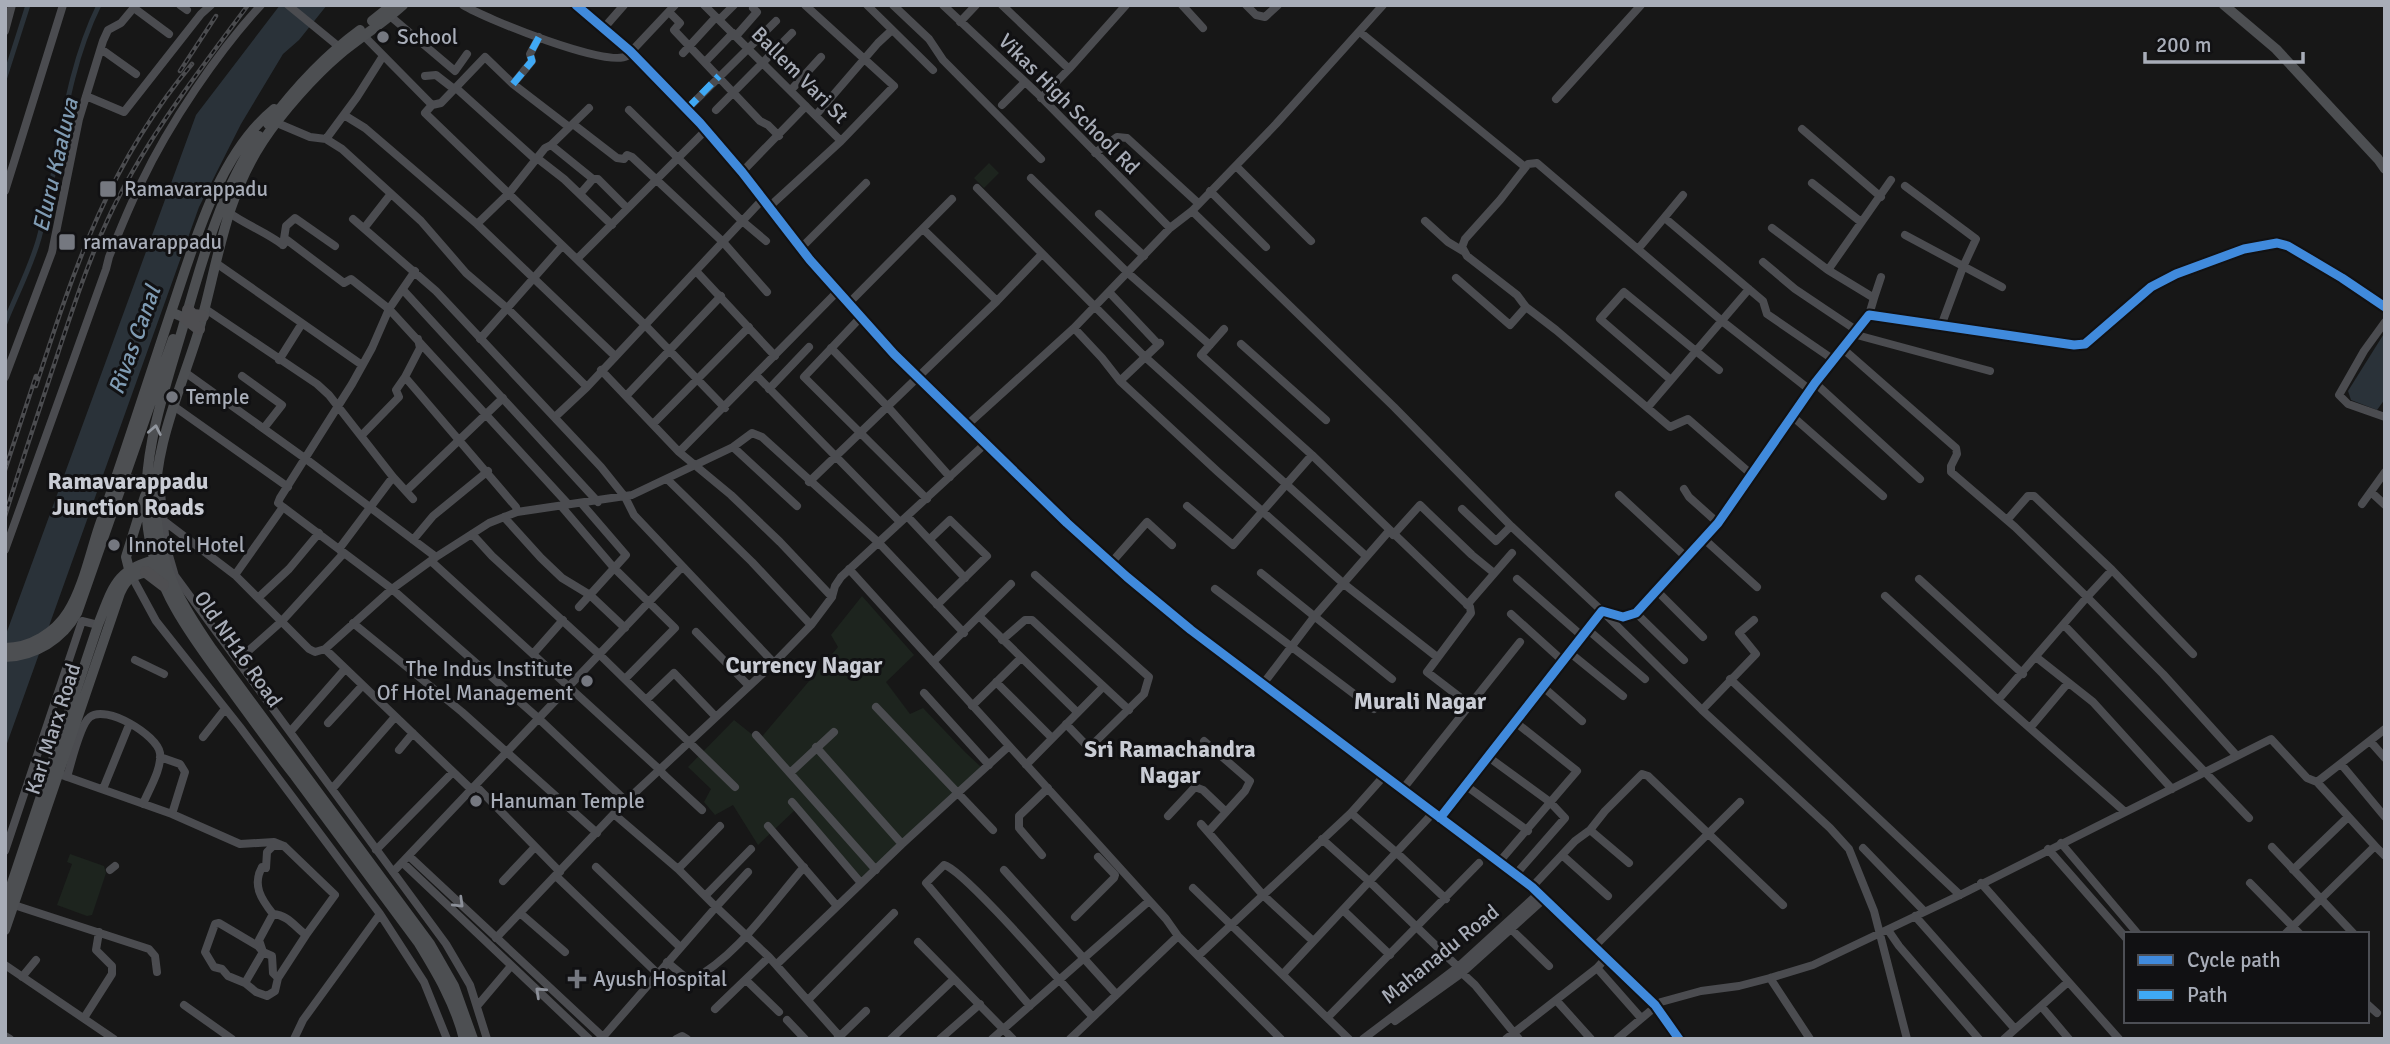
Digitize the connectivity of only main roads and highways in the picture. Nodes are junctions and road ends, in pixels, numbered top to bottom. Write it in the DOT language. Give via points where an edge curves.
graph roads {
  1 [pos="403,5"];
  2 [pos="2224,5"];
  3 [pos="391,11"];
  4 [pos="288,97"];
  5 [pos="2385,169"];
  6 [pos="181,314"];
  7 [pos="202,318"];
  8 [pos="118,488"];
  9 [pos="148,489"];
  10 [pos="160,567"];
  11 [pos="130,572"];
  12 [pos="163,585"];
  13 [pos="5,648"];
  14 [pos="5,657"];
  15 [pos="73,716"];
  16 [pos="34,833"];
  17 [pos="10,905"];
  18 [pos="5,930"];
  19 [pos="464,1039"];
  20 [pos="473,1039"];
  1 -- 3 [label="main road, Old NH16 Road"];
  2 -- 5 [label="main road" via="2276,49"];
  3 -- 4 [label="main road, Old NH16 Road" via="338,46"];
  3 -- 7 [label="main road, Old NH16 Road" via="323,69 263,139 228,212"];
  4 -- 6 [label="main road, Old NH16 Road" via="235,176"];
  4 -- 6 [label="main road" via="260,121 230,163 204,222"];
  6 -- 7 [label="highway"];
  6 -- 8 [label="main road"];
  9 -- 6 [label="main road, Old NH16 Road, one-way" via="154,430"];
  7 -- 10 [label="main road, Old NH16 Road" via="162,448 156,514"];
  8 -- 9 [label="highway" via="133,479"];
  8 -- 13 [label="main road" via="69,611 50,633 23,646"];
  8 -- 14 [label="main road" via="71,623 41,648"];
  9 -- 10 [label="main road, Old NH16 Road" via="148,527"];
  9 -- 11 [label="main road" via="126,557"];
  10 -- 11 [label="main road"];
  10 -- 12 [label="highway"];
  10 -- 20 [label="main road, Old NH16 Road" via="196,626 430,944 454,986"];
  11 -- 15 [label="main road, Karl Marx Road"];
  11 -- 15 [label="main road, Karl Marx Road" via="118,579 98,625"];
  12 -- 19 [label="main road, Old NH16 Road" via="210,662 418,942 445,987"];
  15 -- 16 [label="main road, Karl Marx Road"];
  15 -- 16 [label="main road, Karl Marx Road" via="63,776"];
  16 -- 17 [label="main road, Karl Marx Road"];
  17 -- 18 [label="main road, Karl Marx Road"];
}
